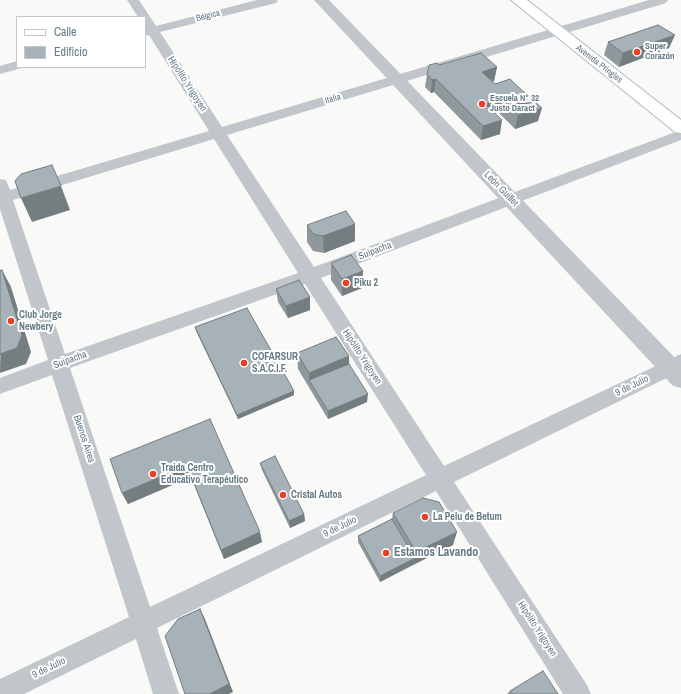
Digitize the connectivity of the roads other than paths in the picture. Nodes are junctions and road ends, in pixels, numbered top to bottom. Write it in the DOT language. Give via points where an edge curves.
graph roads {
  1 [pos="133,0"];
  2 [pos="272,0"];
  3 [pos="320,0"];
  4 [pos="518,0"];
  5 [pos="662,0"];
  6 [pos="141,16"];
  7 [pos="146,25"];
  8 [pos="558,31"];
  9 [pos="16,65"];
  10 [pos="0,70"];
  11 [pos="398,80"];
  12 [pos="681,128"];
  13 [pos="218,134"];
  14 [pos="681,135"];
  15 [pos="2,191"];
  16 [pos="511,200"];
  17 [pos="310,276"];
  18 [pos="59,364"];
  19 [pos="677,369"];
  20 [pos="0,386"];
  21 [pos="440,479"];
  22 [pos="143,623"];
  23 [pos="0,692"];
  24 [pos="166,694"];
  25 [pos="578,694"];
  1 -- 6 [label="street, Hipólito Yrigoyen"];
  2 -- 7 [label="street, Bélgica"];
  3 -- 11 [label="street, León Guillet"];
  4 -- 8 [label="main road, Avenida Pringles"];
  5 -- 8 [label="street, Italia"];
  7 -- 13 [label="street, Hipólito Yrigoyen"];
  8 -- 11 [label="street, Italia"];
  8 -- 12 [label="main road, Avenida Pringles"];
  9 -- 10 [label="street"];
  11 -- 13 [label="street, Italia"];
  11 -- 16 [label="street, León Guillet"];
  13 -- 15 [label="street, Italia"];
  13 -- 17 [label="street, Hipólito Yrigoyen"];
  14 -- 16 [label="street, Suipacha"];
  15 -- 18 [label="street, Buenos Aires"];
  16 -- 17 [label="street, Suipacha"];
  16 -- 19 [label="street, León Guillet"];
  17 -- 18 [label="street, Suipacha"];
  17 -- 21 [label="street, Hipólito Yrigoyen"];
  18 -- 20 [label="street, Suipacha"];
  18 -- 22 [label="street, Buenos Aires"];
  19 -- 21 [label="street, 9 de Julio"];
  21 -- 22 [label="street, 9 de Julio"];
  21 -- 25 [label="street, Hipólito Yrigoyen"];
  22 -- 23 [label="street, 9 de Julio"];
  22 -- 24 [label="street, Buenos Aires"];
}
